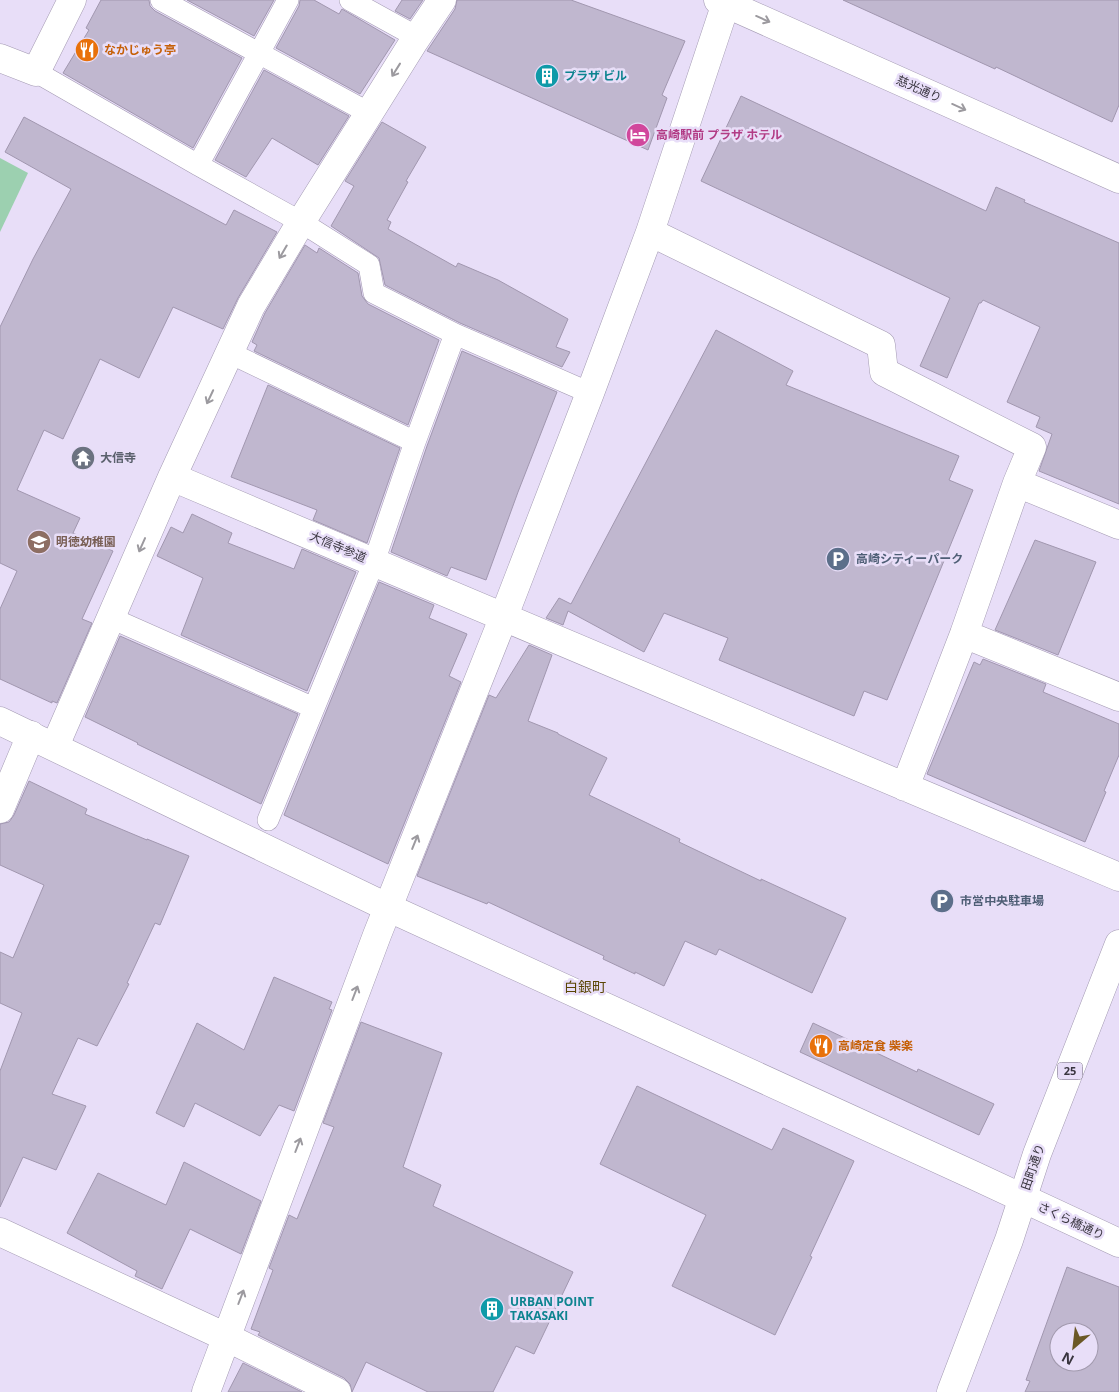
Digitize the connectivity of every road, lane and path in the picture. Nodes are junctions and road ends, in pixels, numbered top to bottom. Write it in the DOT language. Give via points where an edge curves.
graph roads {
  1 [pos="72,0"];
  2 [pos="161,0"];
  3 [pos="288,0"];
  4 [pos="350,0"];
  5 [pos="442,0"];
  6 [pos="724,1"];
  7 [pos="417,37"];
  8 [pos="258,53"];
  9 [pos="0,58"];
  10 [pos="36,72"];
  11 [pos="369,113"];
  12 [pos="198,165"];
  13 [pos="1119,179"];
  14 [pos="301,222"];
  15 [pos="650,232"];
  16 [pos="455,334"];
  17 [pos="230,353"];
  18 [pos="590,393"];
  19 [pos="415,442"];
  20 [pos="172,477"];
  21 [pos="1017,484"];
  22 [pos="1119,525"];
  23 [pos="374,562"];
  24 [pos="504,616"];
  25 [pos="111,618"];
  26 [pos="964,634"];
  27 [pos="1119,697"];
  28 [pos="314,708"];
  29 [pos="0,721"];
  30 [pos="31,735"];
  31 [pos="56,746"];
  32 [pos="905,787"];
  33 [pos="0,809"];
  34 [pos="268,820"];
  35 [pos="1119,877"];
  36 [pos="389,908"];
  37 [pos="1119,944"];
  38 [pos="1022,1198"];
  39 [pos="0,1232"];
  40 [pos="1119,1243"];
  41 [pos="226,1337"];
  42 [pos="206,1392"];
  43 [pos="337,1392"];
  44 [pos="951,1392"];
  1 -- 10 [label="street"];
  2 -- 8 [label="lane"];
  3 -- 8 [label="lane"];
  4 -- 7 [label="lane"];
  5 -- 7 [label="street"];
  6 -- 13 [label="street, 慈光通り, one-way"];
  6 -- 15 [label="street"];
  7 -- 11 [label="street, one-way"];
  8 -- 11 [label="lane"];
  8 -- 12 [label="lane"];
  9 -- 10 [label="street"];
  10 -- 12 [label="lane"];
  11 -- 14 [label="street"];
  12 -- 14 [label="lane"];
  14 -- 16 [label="lane" via="369,265 374,293"];
  14 -- 17 [label="street, one-way" via="251,306"];
  15 -- 18 [label="street"];
  15 -- 21 [label="street" via="881,345 884,372 1032,448"];
  16 -- 18 [label="lane"];
  16 -- 19 [label="lane"];
  17 -- 19 [label="lane"];
  17 -- 20 [label="street, one-way"];
  18 -- 24 [label="street"];
  19 -- 23 [label="lane"];
  20 -- 23 [label="street, 大信寺参道"];
  20 -- 25 [label="street, one-way"];
  21 -- 22 [label="street"];
  21 -- 26 [label="street"];
  23 -- 24 [label="street, 大信寺参道"];
  23 -- 28 [label="lane"];
  24 -- 32 [label="street, 大信寺参道"];
  36 -- 24 [label="street, one-way"];
  25 -- 28 [label="lane"];
  25 -- 31 [label="street"];
  26 -- 27 [label="street"];
  26 -- 32 [label="street"];
  28 -- 34 [label="lane"];
  29 -- 30 [label="street, さくら橋通り"];
  30 -- 31 [label="street, さくら橋通り"];
  30 -- 33 [label="street"];
  31 -- 36 [label="street, さくら橋通り"];
  32 -- 35 [label="street, 大信寺参道"];
  36 -- 38 [label="street, さくら橋通り"];
  41 -- 36 [label="street, one-way"];
  37 -- 38 [label="street, 田町通り / 25"];
  38 -- 40 [label="street, さくら橋通り"];
  38 -- 44 [label="street, 田町通り / 25"];
  39 -- 41 [label="street"];
  41 -- 42 [label="street"];
  41 -- 43 [label="street"];
}
